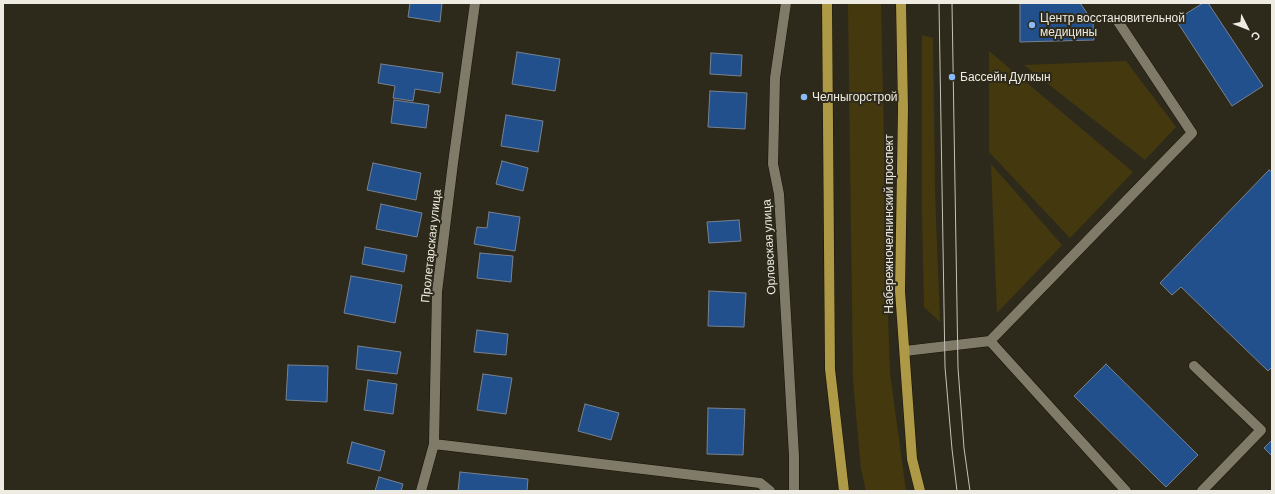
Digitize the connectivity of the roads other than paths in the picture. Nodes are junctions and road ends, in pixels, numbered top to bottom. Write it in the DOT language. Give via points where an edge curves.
graph roads {
  1 [pos="475,3"];
  2 [pos="786,3"];
  3 [pos="827,3"];
  4 [pos="901,3"];
  5 [pos="1117,20"];
  6 [pos="990,341"];
  7 [pos="904,350"];
  8 [pos="1194,366"];
  9 [pos="434,444"];
  10 [pos="421,491"];
  11 [pos="770,491"];
  12 [pos="794,491"];
  13 [pos="844,491"];
  14 [pos="920,491"];
  15 [pos="1126,491"];
  16 [pos="1202,491"];
  1 -- 9 [label="street, Пролетарская улица" via="437,292"];
  2 -- 12 [label="street, Орловская улица" via="775,78 773,164 779,194"];
  3 -- 13 [label="main road" via="830,369"];
  4 -- 7 [label="main road, Набережночелнинский проспект" via="903,108 900,291"];
  5 -- 6 [label="street" via="1192,133"];
  6 -- 7 [label="street"];
  6 -- 15 [label="street"];
  7 -- 14 [label="main road, Набережночелнинский проспект" via="912,458"];
  8 -- 16 [label="street" via="1261,430"];
  9 -- 10 [label="street, Пролетарская улица"];
  9 -- 11 [label="street" via="760,483"];
}
